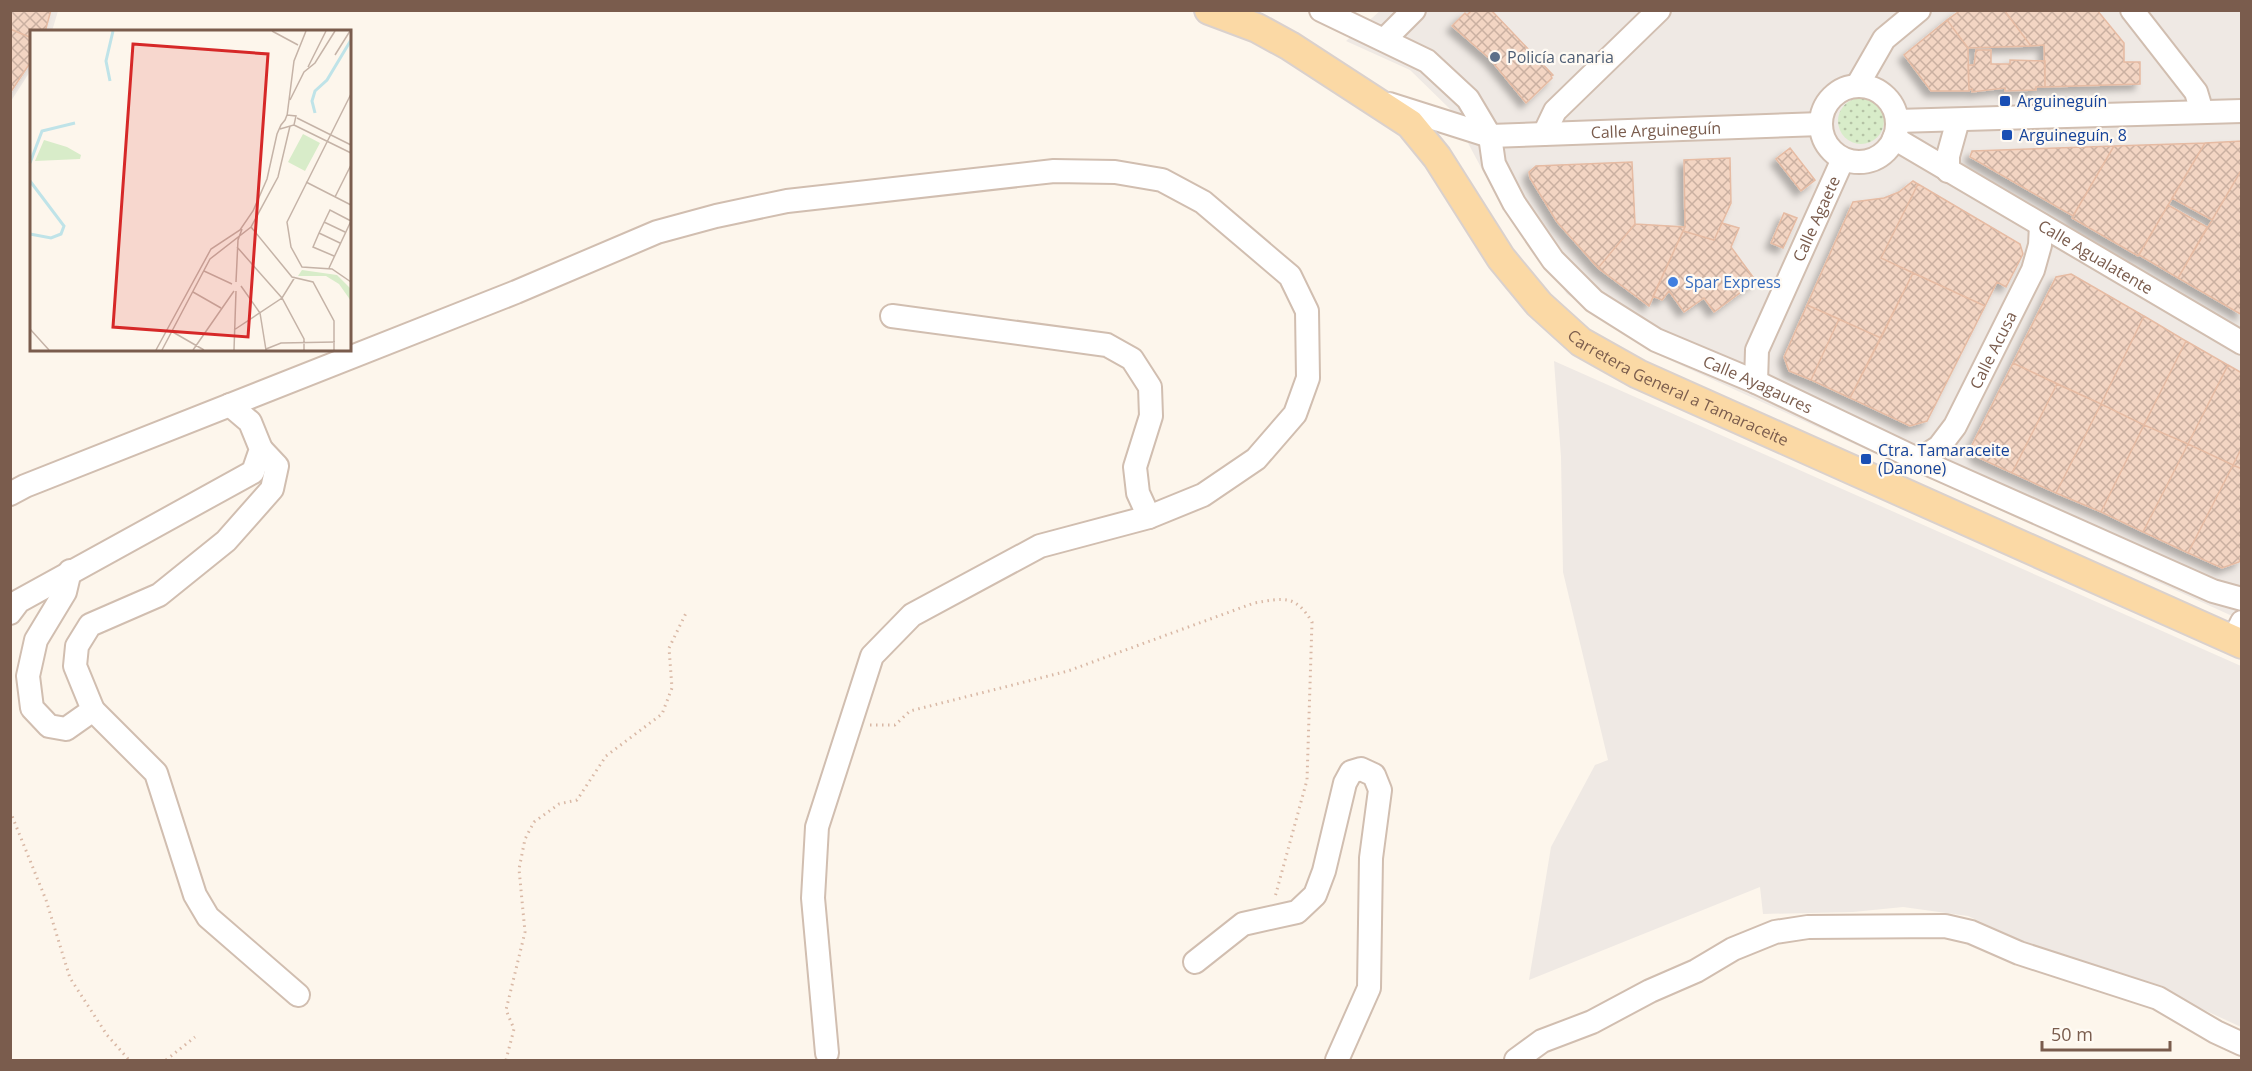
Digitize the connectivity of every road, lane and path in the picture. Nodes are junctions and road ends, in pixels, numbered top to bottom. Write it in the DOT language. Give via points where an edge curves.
graph roads {
  1 [pos="1209,10"];
  2 [pos="1321,10"];
  3 [pos="1414,10"];
  4 [pos="1659,10"];
  5 [pos="1919,10"];
  6 [pos="2132,10"];
  7 [pos="1385,39"];
  8 [pos="1857,86"];
  9 [pos="1375,100"];
  10 [pos="2241,111"];
  11 [pos="2202,112"];
  12 [pos="1958,120"];
  13 [pos="1821,124"];
  14 [pos="1896,130"];
  15 [pos="1544,134"];
  16 [pos="1490,136"];
  17 [pos="1843,159"];
  18 [pos="1948,171"];
  19 [pos="2041,225"];
  20 [pos="892,316"];
  21 [pos="2241,343"];
  22 [pos="1756,382"];
  23 [pos="230,405"];
  24 [pos="261,449"];
  25 [pos="1919,460"];
  26 [pos="10,494"];
  27 [pos="1149,517"];
  28 [pos="70,571"];
  29 [pos="2241,599"];
  30 [pos="687,611"];
  31 [pos="10,613"];
  32 [pos="2239,635"];
  33 [pos="93,710"];
  34 [pos="852,718"];
  35 [pos="10,811"];
  36 [pos="1280,915"];
  37 [pos="1196,962"];
  38 [pos="298,995"];
  39 [pos="195,1037"];
  40 [pos="2241,1044"];
  41 [pos="827,1053"];
  42 [pos="129,1060"];
  43 [pos="167,1060"];
  44 [pos="506,1060"];
  45 [pos="1337,1060"];
  46 [pos="1516,1060"];
  1 -- 9 [label="main road, Carretera General a Tamaraceite" via="1257,28"];
  2 -- 7 [label="street, Calle Ayagaures"];
  3 -- 7 [label="street"];
  4 -- 15 [label="street" via="1555,111"];
  5 -- 8 [label="street" via="1884,39"];
  6 -- 11 [label="street" via="2196,92"];
  7 -- 16 [label="street, Calle Ayagaures" via="1427,61 1452,84 1468,99"];
  8 -- 13 [label="street" via="1845,88 1827,102"];
  8 -- 14 [label="street" via="1880,92 1888,100 1894,110"];
  9 -- 16 [label="street"];
  9 -- 32 [label="main road, Carretera General a Tamaraceite" via="1423,138 1501,258 1539,304 1581,342 1638,374"];
  10 -- 11 [label="street"];
  11 -- 12 [label="street"];
  12 -- 14 [label="street"];
  12 -- 18 [label="street"];
  13 -- 15 [label="street, Calle Arguineguín"];
  13 -- 17 [label="street" via="1827,145"];
  14 -- 17 [label="street" via="1888,149 1878,157 1855,162"];
  14 -- 18 [label="street, Calle Agualatente"];
  15 -- 16 [label="street, Calle Arguineguín"];
  16 -- 22 [label="street, Calle Ayagaures" via="1494,164 1514,203 1553,260 1594,301 1656,340"];
  17 -- 22 [label="street, Calle Agaete" via="1757,350"];
  18 -- 19 [label="street, Calle Agualatente"];
  19 -- 21 [label="street, Calle Agualatente"];
  19 -- 25 [label="street, Calle Acusa" via="2033,270 1955,426 1939,447"];
  20 -- 27 [label="street" via="1107,345 1132,359 1150,387 1151,417 1135,467 1137,493"];
  22 -- 25 [label="street, Calle Ayagaures"];
  23 -- 24 [label="street" via="250,422"];
  23 -- 26 [label="street"];
  23 -- 27 [label="street" via="657,232 716,216 787,201 1054,171 1115,172 1162,180 1203,202 1290,276 1306,311 1308,378 1295,414 1256,459 1203,495"];
  24 -- 28 [label="street" via="253,472"];
  24 -- 33 [label="street" via="277,466 272,489 226,541 159,595 90,625 77,646 75,666"];
  25 -- 29 [label="street, Calle Ayagaures" via="2214,591"];
  27 -- 34 [label="street" via="1040,546 912,615 872,656"];
  28 -- 31 [label="street" via="19,601"];
  28 -- 33 [label="street" via="65,592 36,640 27,676 32,708 49,726 66,729"];
  30 -- 44 [label="path" via="669,648 672,688 663,714 606,756 577,800 559,804 534,822 525,838 519,869 525,932 506,1010 514,1029"];
  33 -- 38 [label="street" via="156,772 195,896 208,917"];
  34 -- 36 [label="path" via="873,726 895,725 910,711 1068,671 1254,603 1283,598 1303,606 1312,622 1307,780 1274,901"];
  34 -- 41 [label="street" via="817,827 813,898"];
  35 -- 42 [label="path" via="46,900 70,978 107,1035"];
  36 -- 37 [label="street" via="1243,924"];
  36 -- 45 [label="street" via="1297,912 1315,895 1345,783 1352,772 1361,769 1374,775 1380,790 1371,858 1369,988"];
  39 -- 43 [label="path"];
  40 -- 46 [label="street" via="2158,998 2019,953 1971,932 1945,926 1808,927 1775,932 1733,949 1592,1022 1542,1041"];
}
